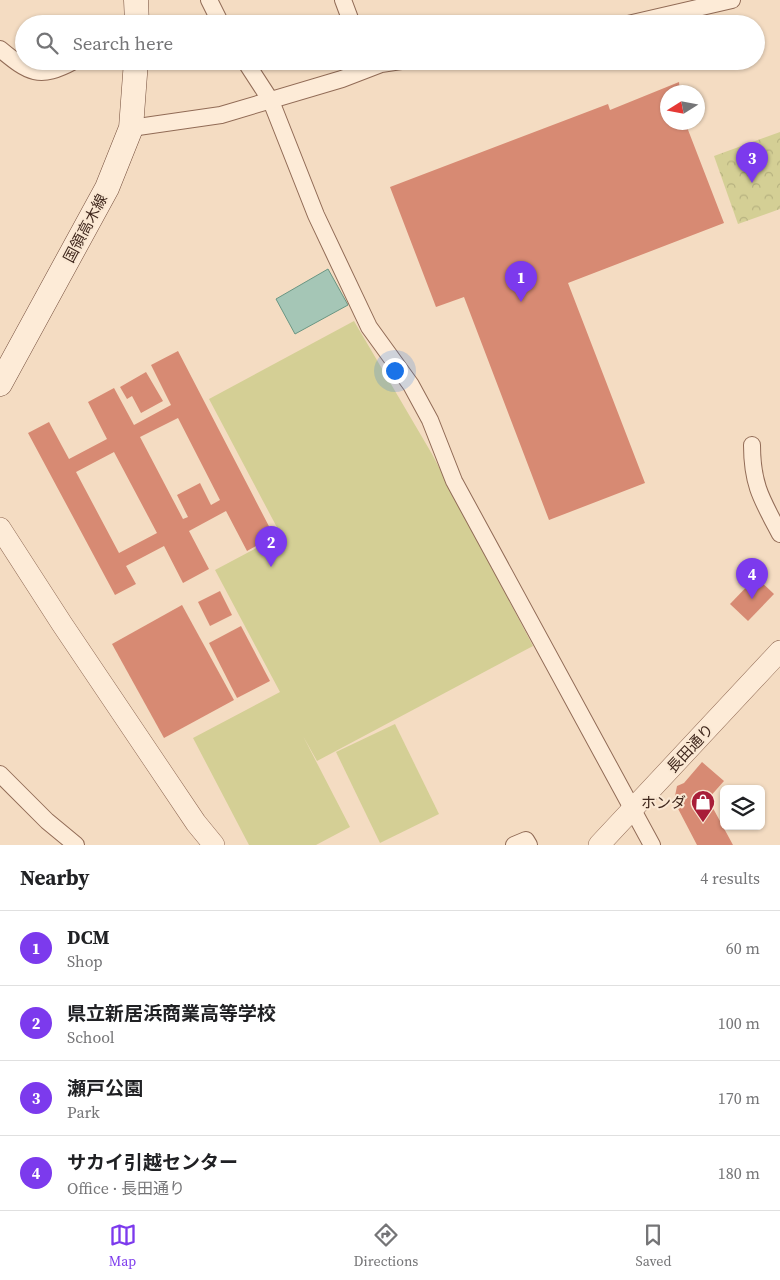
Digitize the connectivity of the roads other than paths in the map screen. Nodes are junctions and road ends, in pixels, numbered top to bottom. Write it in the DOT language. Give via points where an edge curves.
graph roads {
  1 [pos="209,0"];
  2 [pos="344,0"];
  3 [pos="732,0"];
  4 [pos="216,15"];
  5 [pos="349,15"];
  6 [pos="667,15"];
  7 [pos="0,49"];
  8 [pos="15,60"];
  9 [pos="30,70"];
  10 [pos="58,70"];
  11 [pos="135,70"];
  12 [pos="251,70"];
  13 [pos="354,70"];
  14 [pos="271,101"];
  15 [pos="131,128"];
  16 [pos="0,384"];
  17 [pos="752,445"];
  18 [pos="0,528"];
  19 [pos="780,534"];
  20 [pos="780,651"];
  21 [pos="0,774"];
  22 [pos="633,809"];
  23 [pos="76,845"];
  24 [pos="214,845"];
  25 [pos="514,845"];
  26 [pos="529,845"];
  27 [pos="599,845"];
  28 [pos="652,845"];
  1 -- 4 [label="street"];
  2 -- 5 [label="street"];
  3 -- 6 [label="street"];
  7 -- 8 [label="street"];
  9 -- 10 [label="street" via="34,73"];
  11 -- 15 [label="main road, 国領高木線"];
  12 -- 14 [label="street"];
  13 -- 14 [label="street"];
  14 -- 15 [label="street" via="221,115"];
  14 -- 22 [label="street" via="316,215 369,327 411,385 430,420 454,482"];
  15 -- 16 [label="main road, 国領高木線" via="107,188"];
  17 -- 19 [label="street" via="752,469 757,491"];
  18 -- 24 [label="street" via="72,640"];
  20 -- 22 [label="street, 長田通り"];
  21 -- 23 [label="street"];
  22 -- 27 [label="street, 長田通り"];
  22 -- 28 [label="street"];
  25 -- 26 [label="street" via="526,840"];
}
